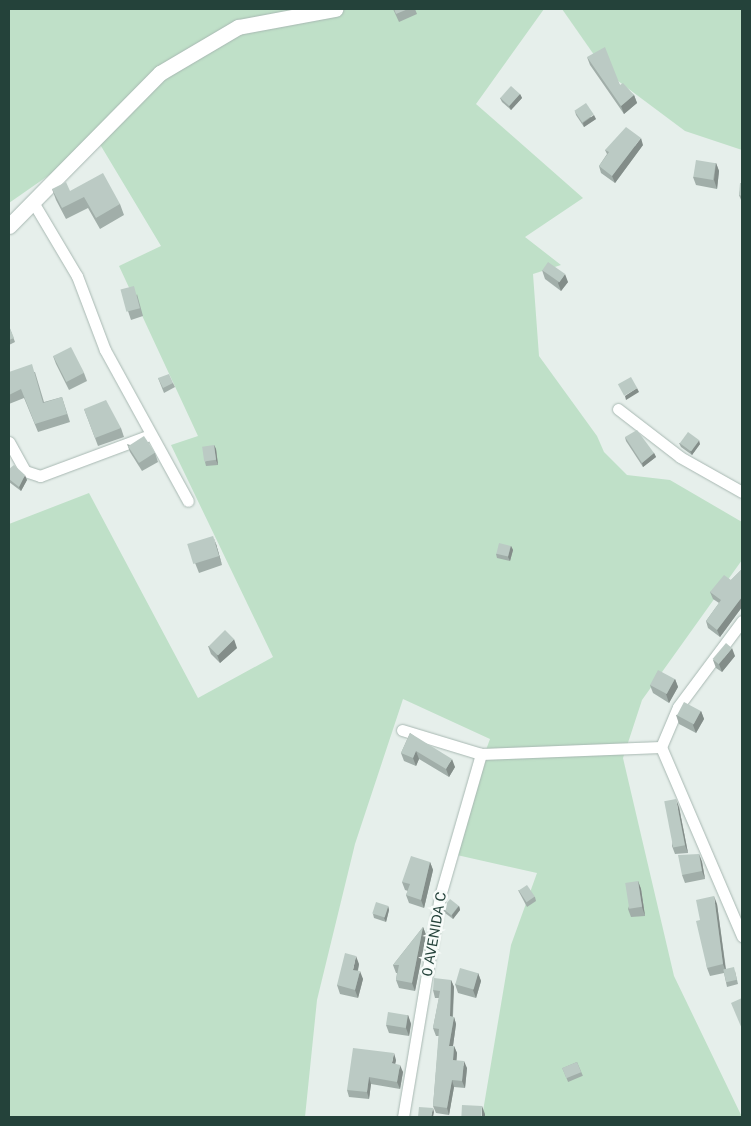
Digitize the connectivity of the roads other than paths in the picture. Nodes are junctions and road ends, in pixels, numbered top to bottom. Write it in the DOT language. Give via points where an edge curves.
graph roads {
  1 [pos="334,9"];
  2 [pos="33,202"];
  3 [pos="9,226"];
  4 [pos="618,409"];
  5 [pos="152,434"];
  6 [pos="9,442"];
  7 [pos="742,492"];
  8 [pos="188,501"];
  9 [pos="742,621"];
  10 [pos="402,730"];
  11 [pos="661,747"];
  12 [pos="481,754"];
  13 [pos="742,936"];
  14 [pos="404,1117"];
  1 -- 2 [label="street" via="238,27 160,73"];
  2 -- 3 [label="street"];
  2 -- 5 [label="street" via="77,276 105,350"];
  4 -- 7 [label="street" via="680,457"];
  5 -- 6 [label="street" via="40,476 24,471"];
  5 -- 8 [label="street"];
  9 -- 11 [label="street" via="678,707"];
  10 -- 12 [label="street"];
  11 -- 12 [label="street"];
  11 -- 13 [label="street"];
  12 -- 14 [label="street, 0 AVENIDA C" via="440,896"];
}
